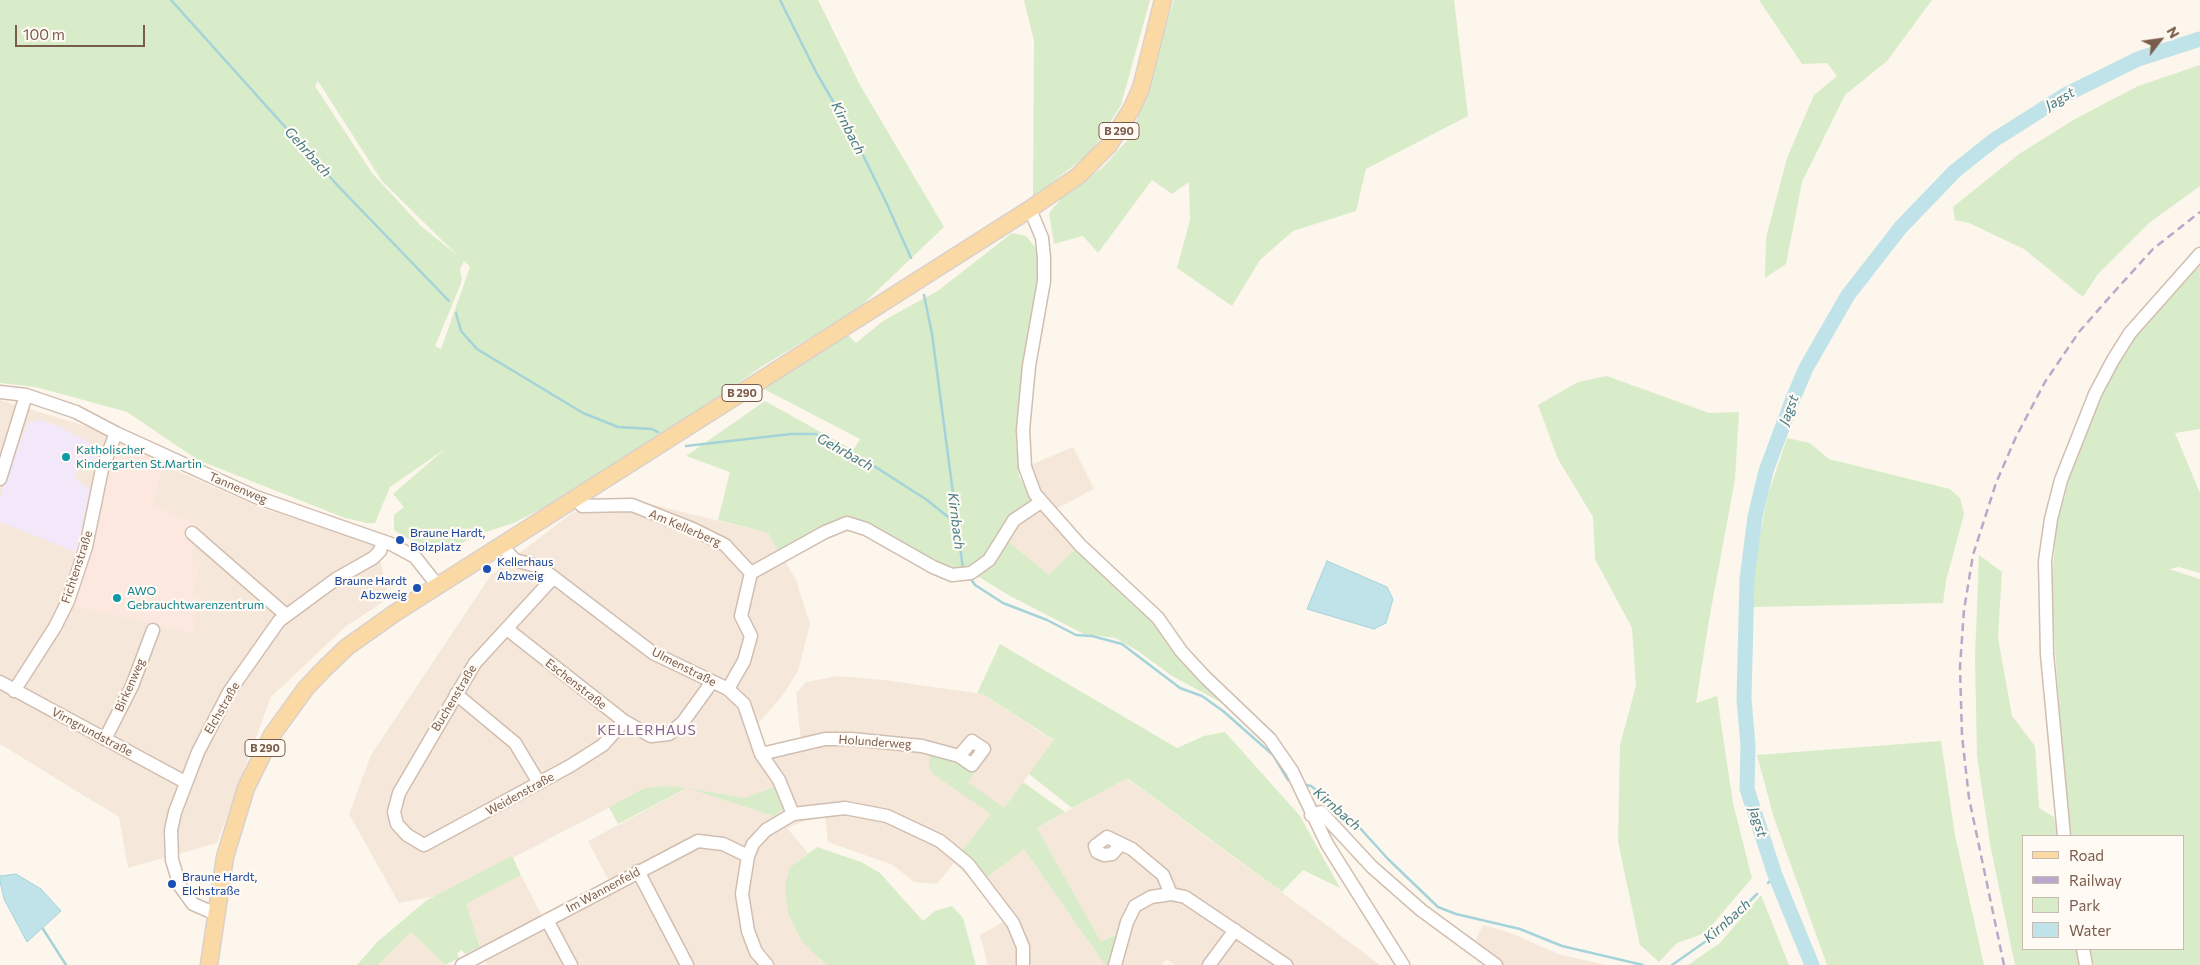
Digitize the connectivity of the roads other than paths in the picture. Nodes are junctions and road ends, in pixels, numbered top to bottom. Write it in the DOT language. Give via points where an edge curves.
graph roads {
  1 [pos="1163,0"];
  2 [pos="1030,209"];
  3 [pos="2200,254"];
  4 [pos="0,392"];
  5 [pos="26,395"];
  6 [pos="116,433"];
  7 [pos="0,478"];
  8 [pos="576,498"];
  9 [pos="1041,502"];
  10 [pos="192,533"];
  11 [pos="383,541"];
  12 [pos="502,546"];
  13 [pos="751,573"];
  14 [pos="554,578"];
  15 [pos="438,586"];
  16 [pos="286,615"];
  17 [pos="507,629"];
  18 [pos="153,630"];
  19 [pos="0,682"];
  20 [pos="712,682"];
  21 [pos="728,689"];
  22 [pos="14,691"];
  23 [pos="456,694"];
  24 [pos="624,722"];
  25 [pos="105,739"];
  26 [pos="761,754"];
  27 [pos="959,756"];
  28 [pos="185,782"];
  29 [pos="540,783"];
  30 [pos="794,814"];
  31 [pos="1311,815"];
  32 [pos="407,835"];
  33 [pos="2064,835"];
  34 [pos="1121,844"];
  35 [pos="748,856"];
  36 [pos="638,871"];
  37 [pos="1171,894"];
  38 [pos="216,914"];
  39 [pos="547,920"];
  40 [pos="1235,930"];
  41 [pos="2083,950"];
  42 [pos="210,965"];
  43 [pos="462,965"];
  44 [pos="571,965"];
  45 [pos="687,965"];
  46 [pos="766,965"];
  47 [pos="1023,965"];
  48 [pos="1115,965"];
  49 [pos="1209,965"];
  50 [pos="1286,965"];
  51 [pos="1403,965"];
  52 [pos="1496,965"];
  53 [pos="2086,965"];
  1 -- 2 [label="main road, B 290" via="1141,88 1122,127 1078,176"];
  2 -- 8 [label="main road, B 290"];
  2 -- 9 [label="street" via="1042,238 1044,281 1025,398 1023,451 1028,480"];
  3 -- 33 [label="street" via="2130,333 2113,360 2095,394 2061,480 2051,519 2045,561 2046,636"];
  4 -- 5 [label="street, Tannenweg"];
  5 -- 6 [label="street, Tannenweg" via="76,412"];
  5 -- 7 [label="street"];
  6 -- 11 [label="street, Tannenweg" via="256,497"];
  6 -- 22 [label="street, Fichtenstraße" via="102,468 86,547 68,601"];
  8 -- 12 [label="main road, B 290"];
  8 -- 13 [label="street, Am Kellerberg" via="582,506 632,506 692,529 725,545"];
  9 -- 13 [label="street" via="1014,520 989,560 970,573 952,575 866,529 847,523"];
  9 -- 31 [label="street" via="1080,545 1158,618 1181,651 1270,740 1292,771"];
  10 -- 16 [label="street"];
  11 -- 15 [label="street, Tannenweg" via="415,557"];
  11 -- 16 [label="street, Elchstraße" via="373,558 336,579"];
  12 -- 14 [label="street, Ulmenstraße" via="515,560 540,567"];
  12 -- 15 [label="main road, B 290"];
  13 -- 21 [label="street" via="741,616 751,636 744,661"];
  14 -- 17 [label="street, Buchenstraße"];
  14 -- 20 [label="street, Ulmenstraße" via="653,653"];
  15 -- 38 [label="main road, B 290" via="347,647 288,711 258,761 236,815"];
  16 -- 28 [label="street, Elchstraße" via="229,692"];
  17 -- 23 [label="street, Buchenstraße" via="475,663"];
  17 -- 24 [label="street, Eschenstraße"];
  18 -- 25 [label="street, Birkenweg" via="132,686"];
  19 -- 22 [label="street, Virngrundstraße"];
  20 -- 21 [label="street, Ulmenstraße"];
  20 -- 24 [label="street, Eschenstraße" via="683,722 669,734 651,736"];
  21 -- 26 [label="street, Ulmenstraße" via="744,704"];
  22 -- 25 [label="street, Virngrundstraße"];
  23 -- 29 [label="street" via="515,743"];
  23 -- 32 [label="street, Buchenstraße" via="399,793 394,812 397,824"];
  24 -- 29 [label="street, Weidenstraße" via="603,745"];
  25 -- 28 [label="street, Virngrundstraße"];
  26 -- 27 [label="street, Holunderweg" via="825,740 851,739 922,746"];
  26 -- 30 [label="street, Ulmenstraße" via="779,780"];
  28 -- 38 [label="street, Elchstraße" via="171,830 172,860 180,886 193,904"];
  29 -- 32 [label="street, Weidenstraße" via="424,845"];
  30 -- 35 [label="street" via="766,830 753,844"];
  30 -- 47 [label="street" via="845,808 887,816 940,841 968,864 1013,923 1023,947"];
  31 -- 51 [label="street"];
  31 -- 52 [label="street" via="1321,812 1372,867 1407,898"];
  34 -- 37 [label="street" via="1163,875"];
  35 -- 36 [label="street, Im Wannenfeld" via="722,844 698,841"];
  35 -- 46 [label="street" via="742,894 748,931 756,952"];
  36 -- 39 [label="street, Im Wannenfeld"];
  36 -- 45 [label="street"];
  37 -- 40 [label="street" via="1185,897"];
  37 -- 48 [label="street" via="1151,897 1135,906"];
  38 -- 42 [label="main road, B 290"];
  39 -- 43 [label="street, Im Wannenfeld"];
  39 -- 44 [label="street"];
  40 -- 49 [label="street"];
  40 -- 50 [label="street"];
  41 -- 53 [label="street"];
}
